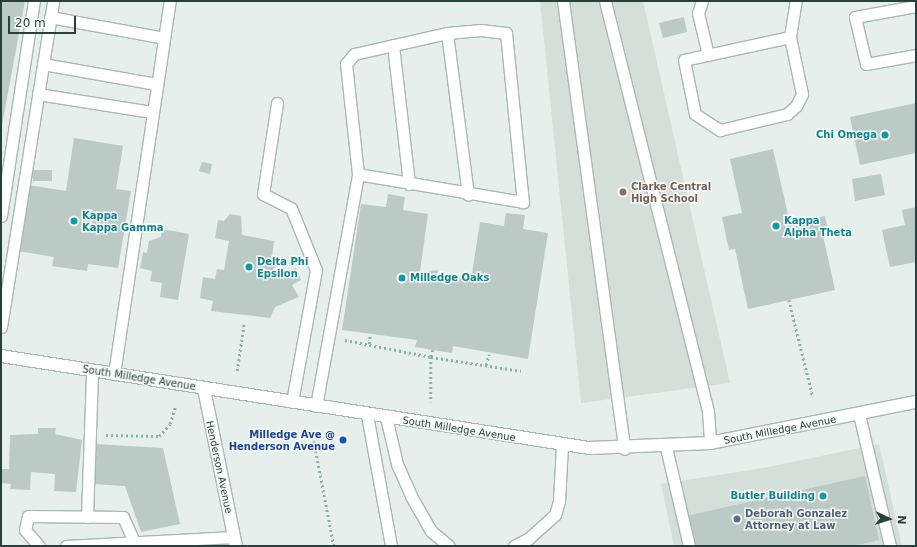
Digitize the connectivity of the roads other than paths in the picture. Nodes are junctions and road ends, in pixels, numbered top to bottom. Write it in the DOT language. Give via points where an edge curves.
graph roads {
  1 [pos="34,1"];
  2 [pos="53,1"];
  3 [pos="170,1"];
  4 [pos="563,1"];
  5 [pos="605,1"];
  6 [pos="702,1"];
  7 [pos="796,1"];
  8 [pos="916,6"];
  9 [pos="50,17"];
  10 [pos="447,33"];
  11 [pos="164,38"];
  12 [pos="790,38"];
  13 [pos="393,45"];
  14 [pos="708,55"];
  15 [pos="916,55"];
  16 [pos="43,64"];
  17 [pos="156,84"];
  18 [pos="38,94"];
  19 [pos="277,103"];
  20 [pos="152,112"];
  21 [pos="358,174"];
  22 [pos="409,184"];
  23 [pos="468,195"];
  24 [pos="1,216"];
  25 [pos="1,327"];
  26 [pos="1,356"];
  27 [pos="92,371"];
  28 [pos="114,374"];
  29 [pos="204,389"];
  30 [pos="292,402"];
  31 [pos="916,402"];
  32 [pos="316,406"];
  33 [pos="367,414"];
  34 [pos="859,414"];
  35 [pos="386,417"];
  36 [pos="710,443"];
  37 [pos="562,445"];
  38 [pos="666,447"];
  39 [pos="624,449"];
  40 [pos="87,517"];
  41 [pos="234,541"];
  42 [pos="134,542"];
  43 [pos="39,546"];
  44 [pos="66,546"];
  45 [pos="391,546"];
  46 [pos="449,546"];
  47 [pos="514,546"];
  48 [pos="689,546"];
  49 [pos="890,546"];
  1 -- 24 [label="lane"];
  2 -- 9 [label="lane"];
  3 -- 11 [label="lane"];
  4 -- 39 [label="lane"];
  5 -- 36 [label="lane" via="708,411"];
  6 -- 14 [label="lane" via="698,13"];
  7 -- 12 [label="lane"];
  8 -- 15 [label="lane" via="855,17 866,64"];
  9 -- 11 [label="lane"];
  9 -- 16 [label="lane"];
  10 -- 13 [label="lane"];
  10 -- 23 [label="lane"];
  10 -- 23 [label="lane" via="481,30 506,33 523,202"];
  11 -- 17 [label="lane"];
  12 -- 14 [label="lane"];
  12 -- 14 [label="lane" via="802,94 796,106 787,114 720,130 695,114 684,60"];
  13 -- 21 [label="lane" via="354,54 346,64"];
  13 -- 22 [label="lane"];
  16 -- 17 [label="lane"];
  16 -- 18 [label="lane"];
  17 -- 20 [label="lane"];
  18 -- 20 [label="lane"];
  18 -- 25 [label="lane"];
  19 -- 30 [label="lane" via="263,194 290,208 316,270"];
  20 -- 28 [label="lane" via="143,193"];
  21 -- 22 [label="lane"];
  21 -- 32 [label="lane"];
  22 -- 23 [label="lane"];
  26 -- 27 [label="main road, South Milledge Avenue"];
  27 -- 28 [label="main road, South Milledge Avenue"];
  27 -- 40 [label="lane"];
  28 -- 29 [label="main road, South Milledge Avenue"];
  29 -- 30 [label="main road, South Milledge Avenue"];
  29 -- 41 [label="main road, Henderson Avenue"];
  30 -- 32 [label="main road, South Milledge Avenue"];
  31 -- 34 [label="main road, South Milledge Avenue"];
  32 -- 33 [label="main road, South Milledge Avenue"];
  33 -- 35 [label="main road, South Milledge Avenue"];
  33 -- 45 [label="lane"];
  34 -- 36 [label="main road, South Milledge Avenue"];
  34 -- 49 [label="lane"];
  35 -- 37 [label="main road, South Milledge Avenue"];
  35 -- 46 [label="lane" via="397,464 411,496 431,531"];
  36 -- 38 [label="main road, South Milledge Avenue"];
  37 -- 39 [label="main road, South Milledge Avenue"];
  37 -- 47 [label="lane" via="555,514 538,532"];
  38 -- 39 [label="main road, South Milledge Avenue"];
  38 -- 48 [label="lane"];
  40 -- 42 [label="lane" via="123,517"];
  40 -- 43 [label="lane" via="28,516 25,530"];
  41 -- 42 [label="lane"];
  42 -- 44 [label="lane"];
}
